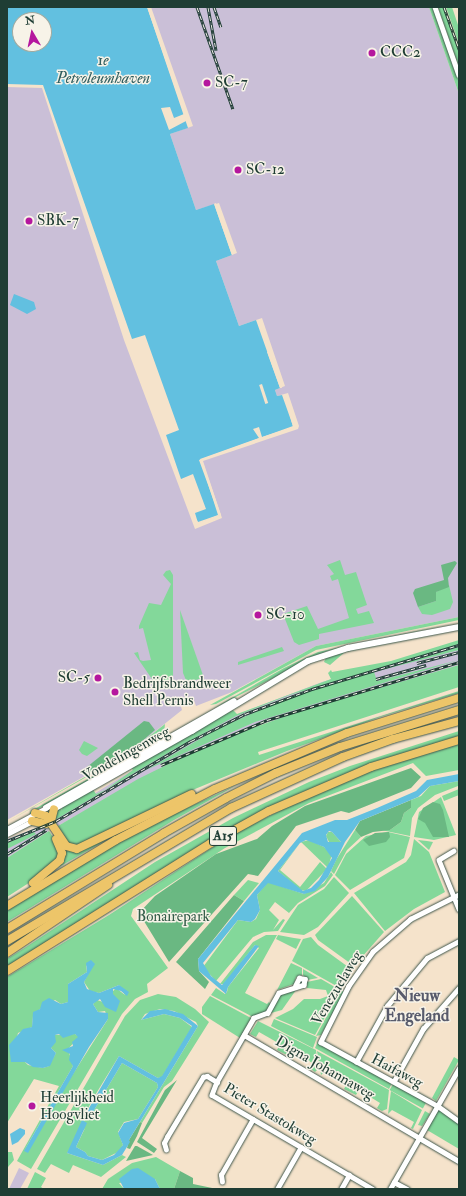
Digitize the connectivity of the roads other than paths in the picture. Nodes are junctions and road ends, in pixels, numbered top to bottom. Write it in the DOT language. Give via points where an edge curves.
graph roads {
  1 [pos="435,7"];
  2 [pos="459,75"];
  3 [pos="459,627"];
  4 [pos="459,698"];
  5 [pos="459,710"];
  6 [pos="459,721"];
  7 [pos="459,740"];
  8 [pos="261,769"];
  9 [pos="276,773"];
  10 [pos="42,813"];
  11 [pos="49,823"];
  12 [pos="148,823"];
  13 [pos="7,829"];
  14 [pos="7,834"];
  15 [pos="454,851"];
  16 [pos="140,860"];
  17 [pos="459,895"];
  18 [pos="18,896"];
  19 [pos="453,896"];
  20 [pos="7,905"];
  21 [pos="459,909"];
  22 [pos="7,929"];
  23 [pos="7,941"];
  24 [pos="459,941"];
  25 [pos="7,953"];
  26 [pos="7,971"];
  27 [pos="295,986"];
  28 [pos="459,988"];
  29 [pos="244,1035"];
  30 [pos="323,1044"];
  31 [pos="356,1062"];
  32 [pos="459,1068"];
  33 [pos="394,1081"];
  34 [pos="216,1082"];
  35 [pos="438,1106"];
  36 [pos="253,1119"];
  37 [pos="459,1121"];
  38 [pos="420,1138"];
  39 [pos="301,1147"];
  40 [pos="166,1150"];
  41 [pos="459,1161"];
  42 [pos="349,1175"];
  43 [pos="222,1182"];
  44 [pos="394,1182"];
  45 [pos="277,1189"];
  46 [pos="341,1189"];
  47 [pos="373,1189"];
  48 [pos="390,1189"];
  49 [pos="407,1189"];
  1 -- 2 [label="street"];
  3 -- 10 [label="street, Vondelingenweg" via="328,654 299,666"];
  4 -- 8 [label="highway, A15" via="347,733"];
  5 -- 9 [label="highway, A15" via="353,742"];
  6 -- 16 [label="highway, A15" via="393,739 314,769 207,820"];
  7 -- 26 [label="highway, A15" via="371,767 269,811 211,843"];
  8 -- 11 [label="highway, A15" via="185,797 80,849 66,846"];
  8 -- 12 [label="highway, A15"];
  9 -- 12 [label="highway, A15" via="257,776"];
  9 -- 22 [label="highway, A15" via="219,802"];
  10 -- 11 [label="highway, A15"];
  10 -- 11 [label="highway"];
  10 -- 13 [label="street, Vondelingenweg"];
  10 -- 14 [label="street, Vondelingenweg"];
  11 -- 18 [label="highway, A15" via="61,848 62,857 54,867"];
  12 -- 18 [label="highway, A15"];
  15 -- 19 [label="street" via="439,859"];
  16 -- 23 [label="highway, A15"];
  16 -- 25 [label="highway, A15" via="84,903"];
  17 -- 19 [label="street, Venezuelaweg"];
  18 -- 20 [label="highway, A15"];
  19 -- 21 [label="street"];
  19 -- 30 [label="street, Venezuelaweg" via="411,919 373,952 350,986 321,1039"];
  24 -- 31 [label="street" via="427,958 384,1011"];
  27 -- 29 [label="street" via="279,993 268,1013 255,1017"];
  28 -- 33 [label="street" via="423,1029"];
  29 -- 34 [label="street, Pieter Stastokweg"];
  29 -- 38 [label="street, Digna Johannaweg"];
  30 -- 31 [label="street, Haifaweg"];
  31 -- 33 [label="street, Haifaweg"];
  32 -- 35 [label="street"];
  33 -- 35 [label="street, Haifaweg"];
  34 -- 36 [label="street, Pieter Stastokweg" via="212,1095"];
  34 -- 40 [label="street" via="207,1076 203,1077 167,1137 164,1143"];
  35 -- 37 [label="street, Haifaweg"];
  35 -- 38 [label="street"];
  36 -- 39 [label="street, Pieter Stastokweg"];
  36 -- 43 [label="street" via="221,1175"];
  38 -- 41 [label="street, Digna Johannaweg"];
  38 -- 44 [label="street"];
  39 -- 42 [label="street, Pieter Stastokweg"];
  39 -- 45 [label="street"];
  42 -- 46 [label="street"];
  42 -- 47 [label="street, Pieter Stastokweg"];
  44 -- 48 [label="street"];
  44 -- 49 [label="street"];
}
